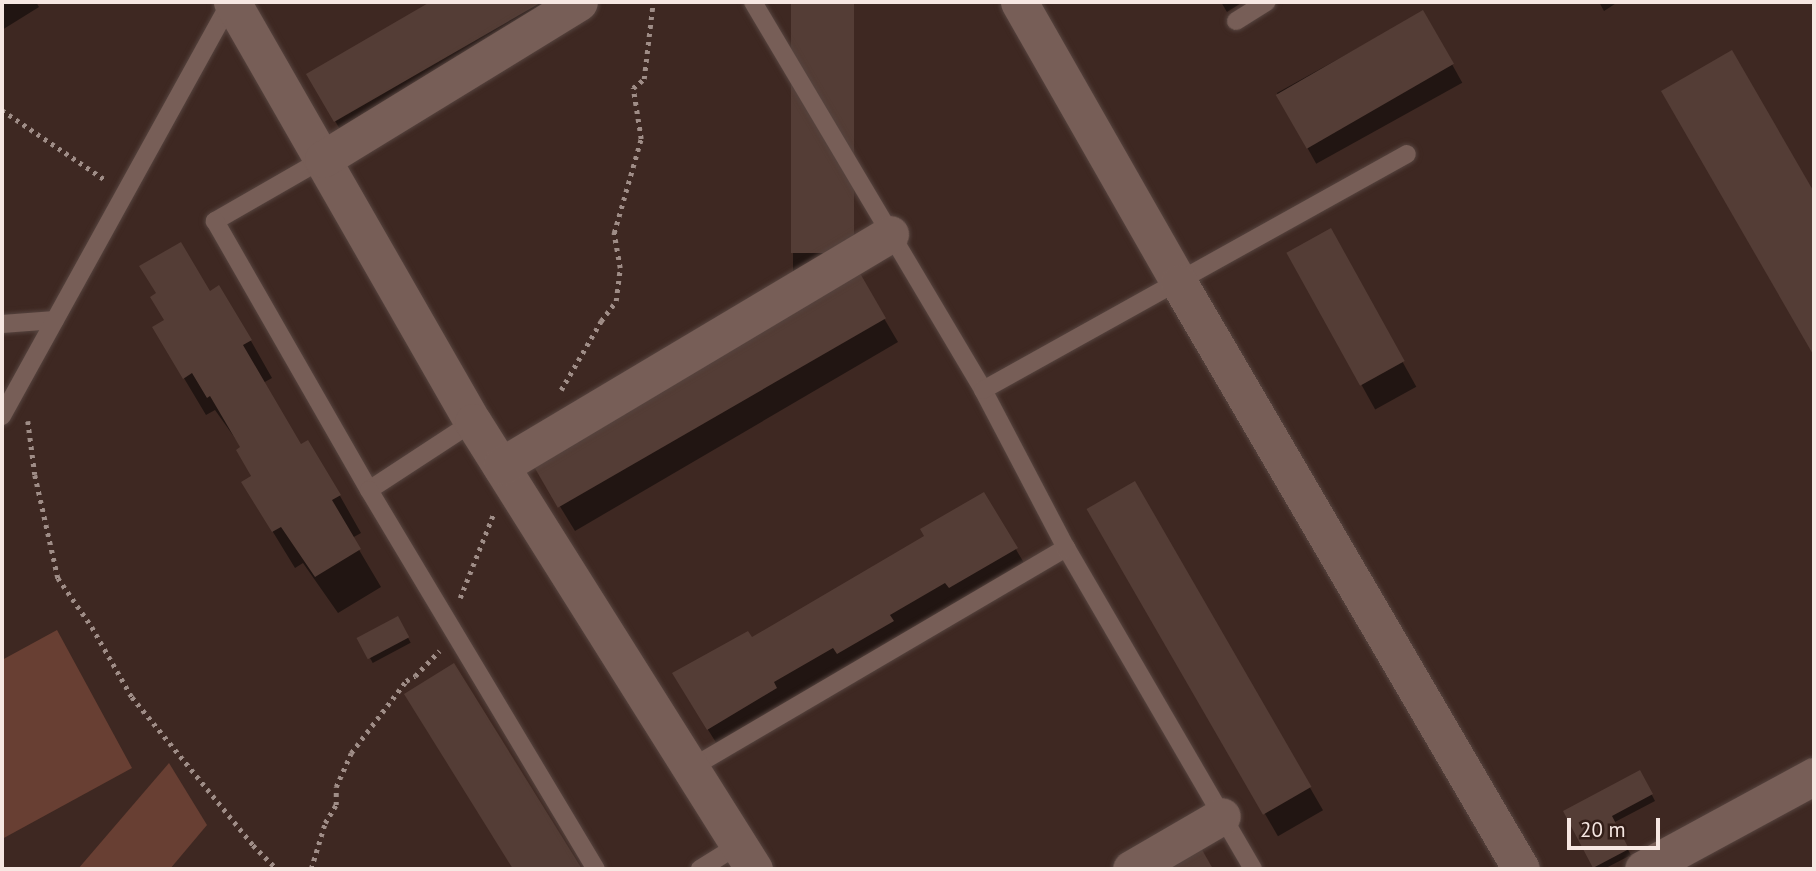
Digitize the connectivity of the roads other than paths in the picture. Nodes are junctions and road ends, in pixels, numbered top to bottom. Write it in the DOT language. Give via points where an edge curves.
graph roads {
  1 [pos="232,2"];
  2 [pos="579,2"];
  3 [pos="752,2"];
  4 [pos="1019,2"];
  5 [pos="1267,2"];
  6 [pos="1236,20"];
  7 [pos="1407,154"];
  8 [pos="323,159"];
  9 [pos="890,234"];
  10 [pos="1179,283"];
  11 [pos="55,320"];
  12 [pos="2,324"];
  13 [pos="983,390"];
  14 [pos="2,416"];
  15 [pos="473,422"];
  16 [pos="500,466"];
  17 [pos="369,490"];
  18 [pos="1066,548"];
  19 [pos="691,768"];
  20 [pos="1814,776"];
  21 [pos="1222,816"];
  22 [pos="747,857"];
  23 [pos="596,869"];
  24 [pos="699,869"];
  25 [pos="1131,869"];
  26 [pos="1253,869"];
  27 [pos="1521,869"];
  28 [pos="1643,869"];
  1 -- 8 [label="street"];
  1 -- 11 [label="lane"];
  2 -- 8 [label="street"];
  3 -- 9 [label="lane"];
  4 -- 10 [label="street"];
  5 -- 6 [label="lane"];
  7 -- 10 [label="lane"];
  8 -- 15 [label="street"];
  8 -- 17 [label="lane" via="215,221"];
  9 -- 13 [label="lane"];
  9 -- 16 [label="street"];
  10 -- 13 [label="lane"];
  10 -- 27 [label="street"];
  11 -- 12 [label="lane"];
  11 -- 14 [label="lane"];
  13 -- 18 [label="lane"];
  15 -- 16 [label="street"];
  15 -- 17 [label="lane"];
  16 -- 19 [label="street"];
  17 -- 23 [label="lane"];
  18 -- 19 [label="lane"];
  18 -- 21 [label="lane"];
  19 -- 22 [label="street"];
  20 -- 28 [label="street"];
  21 -- 25 [label="street"];
  21 -- 26 [label="lane"];
  22 -- 24 [label="lane"];
}
